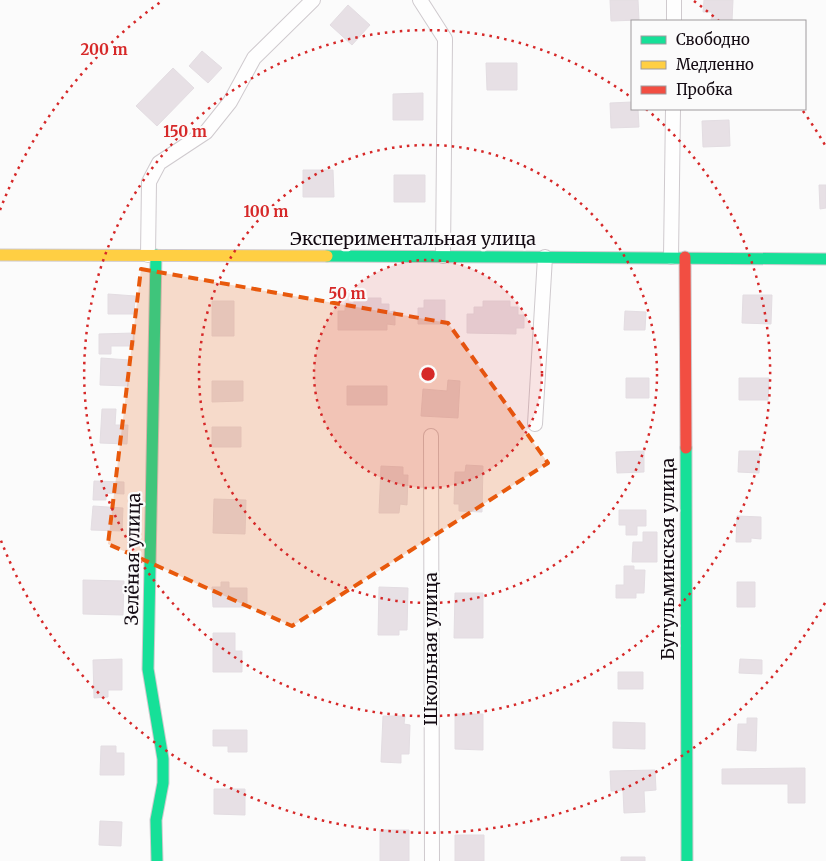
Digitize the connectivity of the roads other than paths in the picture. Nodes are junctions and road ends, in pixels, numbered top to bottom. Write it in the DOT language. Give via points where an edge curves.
graph roads {
  1 [pos="313,0"];
  2 [pos="420,0"];
  3 [pos="674,0"];
  4 [pos="674,20"];
  5 [pos="673,110"];
  6 [pos="0,255"];
  7 [pos="152,255"];
  8 [pos="443,256"];
  9 [pos="545,257"];
  10 [pos="678,257"];
  11 [pos="826,259"];
  12 [pos="535,424"];
  13 [pos="431,436"];
  14 [pos="157,861"];
  15 [pos="432,861"];
  16 [pos="687,861"];
  1 -- 7 [label="street" via="254,58 230,102 206,132 159,163 149,182"];
  2 -- 8 [label="street" via="446,39"];
  3 -- 4 [label="street"];
  5 -- 10 [label="street"];
  6 -- 7 [label="street, Экспериментальная улица"];
  7 -- 8 [label="street, Экспериментальная улица"];
  7 -- 14 [label="street, Зелёная улица" via="148,669 163,749 163,791 156,832"];
  8 -- 9 [label="street, Экспериментальная улица"];
  9 -- 10 [label="street, Экспериментальная улица"];
  9 -- 12 [label="street"];
  10 -- 11 [label="street, Экспериментальная улица"];
  10 -- 16 [label="street, Бугульминская улица"];
  13 -- 15 [label="street, Школьная улица"];
}
